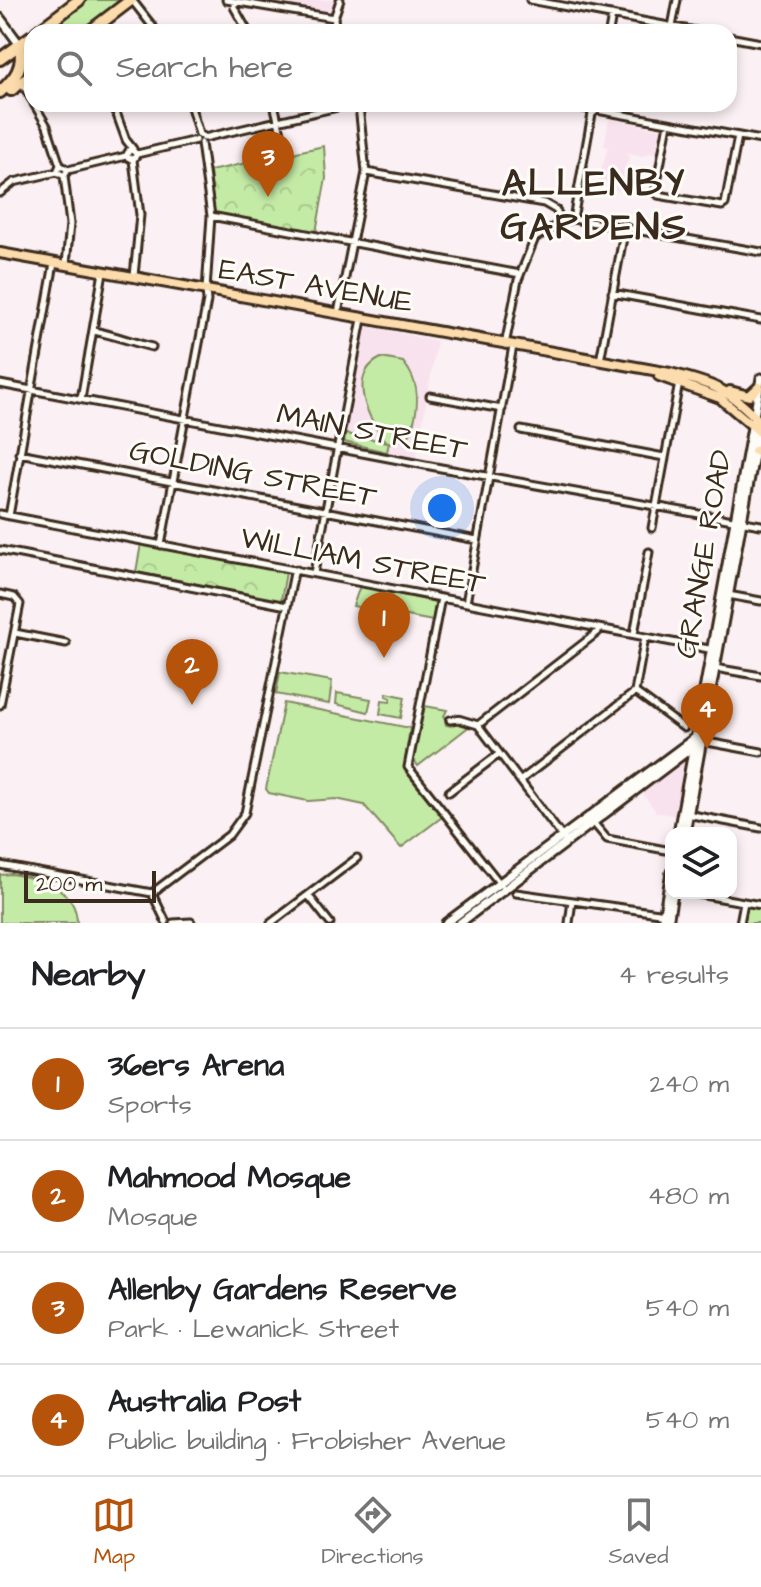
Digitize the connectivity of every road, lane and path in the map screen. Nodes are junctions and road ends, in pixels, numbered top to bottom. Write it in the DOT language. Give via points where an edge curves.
graph roads {
  1 [pos="79,0"];
  2 [pos="132,0"];
  3 [pos="226,0"];
  4 [pos="340,0"];
  5 [pos="530,0"];
  6 [pos="677,0"];
  7 [pos="234,1"];
  8 [pos="553,2"];
  9 [pos="612,15"];
  10 [pos="0,18"];
  11 [pos="334,18"];
  12 [pos="47,24"];
  13 [pos="100,24"];
  14 [pos="151,24"];
  15 [pos="244,24"];
  16 [pos="335,24"];
  17 [pos="610,24"];
  18 [pos="657,24"];
  19 [pos="673,24"];
  20 [pos="737,38"];
  21 [pos="24,42"];
  22 [pos="761,43"];
  23 [pos="20,45"];
  24 [pos="24,46"];
  25 [pos="0,61"];
  26 [pos="24,76"];
  27 [pos="20,77"];
  28 [pos="24,85"];
  29 [pos="0,95"];
  30 [pos="39,112"];
  31 [pos="116,112"];
  32 [pos="192,112"];
  33 [pos="277,112"];
  34 [pos="318,112"];
  35 [pos="358,112"];
  36 [pos="592,112"];
  37 [pos="609,112"];
  38 [pos="279,119"];
  39 [pos="668,123"];
  40 [pos="738,136"];
  41 [pos="200,139"];
  42 [pos="761,140"];
  43 [pos="285,150"];
  44 [pos="135,151"];
  45 [pos="126,156"];
  46 [pos="133,160"];
  47 [pos="60,165"];
  48 [pos="57,172"];
  49 [pos="366,172"];
  50 [pos="66,173"];
  51 [pos="0,193"];
  52 [pos="211,216"];
  53 [pos="573,219"];
  54 [pos="562,222"];
  55 [pos="625,227"];
  56 [pos="352,243"];
  57 [pos="761,252"];
  58 [pos="0,253"];
  59 [pos="54,263"];
  60 [pos="66,265"];
  61 [pos="103,272"];
  62 [pos="520,274"];
  63 [pos="134,277"];
  64 [pos="206,290"];
  65 [pos="612,293"];
  66 [pos="338,314"];
  67 [pos="362,319"];
  68 [pos="761,320"];
  69 [pos="94,331"];
  70 [pos="509,346"];
  71 [pos="152,347"];
  72 [pos="599,362"];
  73 [pos="624,366"];
  74 [pos="679,382"];
  75 [pos="760,383"];
  76 [pos="0,384"];
  77 [pos="722,389"];
  78 [pos="31,390"];
  79 [pos="430,396"];
  80 [pos="81,399"];
  81 [pos="502,409"];
  82 [pos="186,419"];
  83 [pos="758,424"];
  84 [pos="521,430"];
  85 [pos="339,448"];
  86 [pos="758,450"];
  87 [pos="19,453"];
  88 [pos="664,457"];
  89 [pos="489,476"];
  90 [pos="174,482"];
  91 [pos="656,507"];
  92 [pos="327,511"];
  93 [pos="0,514"];
  94 [pos="9,516"];
  95 [pos="739,521"];
  96 [pos="761,525"];
  97 [pos="652,528"];
  98 [pos="477,540"];
  99 [pos="161,545"];
  100 [pos="0,550"];
  101 [pos="649,552"];
  102 [pos="297,570"];
  103 [pos="314,573"];
  104 [pos="0,594"];
  105 [pos="728,595"];
  106 [pos="441,598"];
  107 [pos="761,601"];
  108 [pos="466,603"];
  109 [pos="287,606"];
  110 [pos="598,628"];
  111 [pos="15,633"];
  112 [pos="634,634"];
  113 [pos="645,637"];
  114 [pos="66,643"];
  115 [pos="715,650"];
  116 [pos="712,668"];
  117 [pos="761,676"];
  118 [pos="635,692"];
  119 [pos="0,705"];
  120 [pos="450,720"];
  121 [pos="478,725"];
  122 [pos="684,728"];
  123 [pos="697,741"];
  124 [pos="761,752"];
  125 [pos="499,754"];
  126 [pos="682,754"];
  127 [pos="691,762"];
  128 [pos="521,780"];
  129 [pos="449,792"];
  130 [pos="685,814"];
  131 [pos="591,820"];
  132 [pos="680,827"];
  133 [pos="685,827"];
  134 [pos="761,828"];
  135 [pos="564,840"];
  136 [pos="665,850"];
  137 [pos="357,858"];
  138 [pos="0,865"];
  139 [pos="502,886"];
  140 [pos="152,893"];
  141 [pos="516,893"];
  142 [pos="308,895"];
  143 [pos="669,899"];
  144 [pos="727,899"];
  145 [pos="572,901"];
  146 [pos="744,902"];
  147 [pos="761,905"];
  148 [pos="666,919"];
  149 [pos="462,920"];
  150 [pos="191,922"];
  151 [pos="168,923"];
  152 [pos="271,923"];
  153 [pos="330,923"];
  154 [pos="446,923"];
  155 [pos="569,923"];
  156 [pos="740,923"];
  1 -- 12 [label="highway"];
  2 -- 13 [label="highway"];
  2 -- 14 [label="street"];
  3 -- 7 [label="street"];
  4 -- 11 [label="street"];
  5 -- 8 [label="street"];
  6 -- 19 [label="street"];
  7 -- 11 [label="street"];
  7 -- 15 [label="street"];
  8 -- 9 [label="street"];
  9 -- 17 [label="street"];
  9 -- 18 [label="street"];
  10 -- 23 [label="main road"];
  11 -- 16 [label="street"];
  20 -- 22 [label="street"];
  21 -- 23 [label="highway"];
  23 -- 24 [label="highway"];
  23 -- 25 [label="highway"];
  23 -- 27 [label="highway"];
  25 -- 27 [label="highway" via="14,61"];
  26 -- 27 [label="highway"];
  27 -- 28 [label="street"];
  27 -- 29 [label="highway"];
  30 -- 47 [label="street"];
  31 -- 44 [label="street"];
  32 -- 41 [label="street"];
  33 -- 38 [label="street"];
  34 -- 38 [label="street"];
  35 -- 49 [label="street"];
  36 -- 53 [label="street"];
  37 -- 39 [label="street"];
  38 -- 41 [label="street"];
  38 -- 43 [label="street"];
  39 -- 40 [label="street"];
  39 -- 40 [label="street" via="658,195 725,204"];
  40 -- 42 [label="street"];
  41 -- 44 [label="street"];
  41 -- 52 [label="street"];
  44 -- 45 [label="street"];
  44 -- 46 [label="street"];
  45 -- 46 [label="street"];
  45 -- 50 [label="street"];
  46 -- 63 [label="street" via="140,215"];
  47 -- 48 [label="street"];
  47 -- 50 [label="street"];
  48 -- 50 [label="street"];
  48 -- 51 [label="street" via="14,182"];
  49 -- 54 [label="street" via="544,203"];
  49 -- 56 [label="street"];
  50 -- 60 [label="street"];
  52 -- 56 [label="street"];
  52 -- 64 [label="street"];
  53 -- 54 [label="street"];
  53 -- 55 [label="street"];
  54 -- 62 [label="street" via="535,238"];
  55 -- 57 [label="street"];
  55 -- 65 [label="street"];
  56 -- 62 [label="street"];
  56 -- 66 [label="street"];
  58 -- 59 [label="main road, EAST AVENUE"];
  59 -- 60 [label="main road, EAST AVENUE"];
  59 -- 78 [label="street"];
  60 -- 61 [label="main road, EAST AVENUE"];
  61 -- 63 [label="main road, EAST AVENUE"];
  61 -- 69 [label="street"];
  62 -- 70 [label="street"];
  63 -- 64 [label="main road, EAST AVENUE"];
  64 -- 66 [label="main road, EAST AVENUE"];
  64 -- 82 [label="street"];
  65 -- 68 [label="street"];
  65 -- 72 [label="street"];
  66 -- 67 [label="main road, EAST AVENUE"];
  67 -- 70 [label="main road, EAST AVENUE"];
  67 -- 85 [label="street"];
  69 -- 71 [label="street"];
  69 -- 80 [label="street"];
  70 -- 72 [label="main road, EAST AVENUE"];
  70 -- 81 [label="street"];
  72 -- 73 [label="main road, EAST AVENUE"];
  73 -- 74 [label="main road, EAST AVENUE"];
  73 -- 77 [label="main road, EAST AVENUE"];
  74 -- 83 [label="main road, EAST AVENUE" via="720,398"];
  74 -- 88 [label="street"];
  75 -- 77 [label="main road" via="747,397"];
  75 -- 83 [label="main road, GRANGE ROAD"];
  76 -- 78 [label="street, MAIN STREET"];
  77 -- 83 [label="main road, EAST AVENUE"];
  78 -- 80 [label="street, MAIN STREET"];
  78 -- 87 [label="street"];
  79 -- 81 [label="street"];
  80 -- 82 [label="street, MAIN STREET"];
  81 -- 89 [label="street"];
  82 -- 85 [label="street, MAIN STREET"];
  82 -- 90 [label="street"];
  83 -- 86 [label="main road, GRANGE ROAD"];
  83 -- 95 [label="main road, GRANGE ROAD"];
  84 -- 88 [label="street"];
  85 -- 89 [label="street, MAIN STREET"];
  85 -- 92 [label="street"];
  86 -- 95 [label="main road, GRANGE ROAD"];
  87 -- 90 [label="street, GOLDING STREET"];
  87 -- 94 [label="street"];
  88 -- 91 [label="street"];
  89 -- 91 [label="street, MAIN STREET"];
  89 -- 98 [label="street"];
  90 -- 92 [label="street, GOLDING STREET"];
  90 -- 99 [label="street"];
  91 -- 95 [label="street, MAIN STREET"];
  91 -- 97 [label="street"];
  92 -- 98 [label="street, GOLDING STREET"];
  92 -- 103 [label="street"];
  93 -- 94 [label="street, WILLIAM STREET"];
  94 -- 99 [label="street, WILLIAM STREET"];
  95 -- 96 [label="street, MAIN STREET"];
  95 -- 105 [label="main road, GRANGE ROAD"];
  95 -- 115 [label="main road, GRANGE ROAD"];
  98 -- 108 [label="street"];
  99 -- 102 [label="street, WILLIAM STREET"];
  100 -- 109 [label="street"];
  101 -- 112 [label="street"];
  102 -- 103 [label="street, WILLIAM STREET"];
  102 -- 109 [label="street"];
  103 -- 106 [label="street, WILLIAM STREET"];
  104 -- 111 [label="street" via="20,604"];
  105 -- 107 [label="street"];
  105 -- 115 [label="main road, GRANGE ROAD"];
  106 -- 108 [label="street, WILLIAM STREET"];
  106 -- 139 [label="street" via="408,767"];
  108 -- 110 [label="street, WILLIAM STREET"];
  109 -- 140 [label="street" via="245,813 229,835"];
  110 -- 112 [label="street, WILLIAM STREET"];
  110 -- 121 [label="street"];
  111 -- 114 [label="street"];
  111 -- 119 [label="street"];
  112 -- 113 [label="street, WILLIAM STREET"];
  113 -- 115 [label="street, WILLIAM STREET"];
  113 -- 118 [label="street"];
  115 -- 116 [label="main road, GRANGE ROAD"];
  116 -- 117 [label="street"];
  116 -- 123 [label="main road, GRANGE ROAD"];
  118 -- 122 [label="street"];
  118 -- 128 [label="street"];
  120 -- 121 [label="street"];
  121 -- 125 [label="street"];
  123 -- 124 [label="street"];
  123 -- 126 [label="main road"];
  123 -- 127 [label="main road, GRANGE ROAD"];
  123 -- 130 [label="main road, GRANGE ROAD"];
  123 -- 131 [label="main road"];
  125 -- 128 [label="street"];
  125 -- 129 [label="street"];
  126 -- 127 [label="main road"];
  126 -- 131 [label="main road"];
  127 -- 130 [label="main road, GRANGE ROAD"];
  128 -- 135 [label="street"];
  130 -- 132 [label="main road, GRANGE ROAD"];
  130 -- 133 [label="main road, GRANGE ROAD"];
  130 -- 134 [label="street"];
  131 -- 135 [label="main road"];
  131 -- 136 [label="street" via="607,839"];
  135 -- 139 [label="main road"];
  137 -- 142 [label="street"];
  138 -- 140 [label="street"];
  139 -- 149 [label="main road"];
  140 -- 151 [label="street"];
  141 -- 145 [label="street"];
  142 -- 152 [label="street"];
  142 -- 153 [label="street"];
  143 -- 148 [label="main road"];
  144 -- 146 [label="street"];
  145 -- 148 [label="street"];
  145 -- 155 [label="street"];
  146 -- 147 [label="street"];
  146 -- 156 [label="street"];
  149 -- 154 [label="main road"];
  150 -- 151 [label="street"];
}
